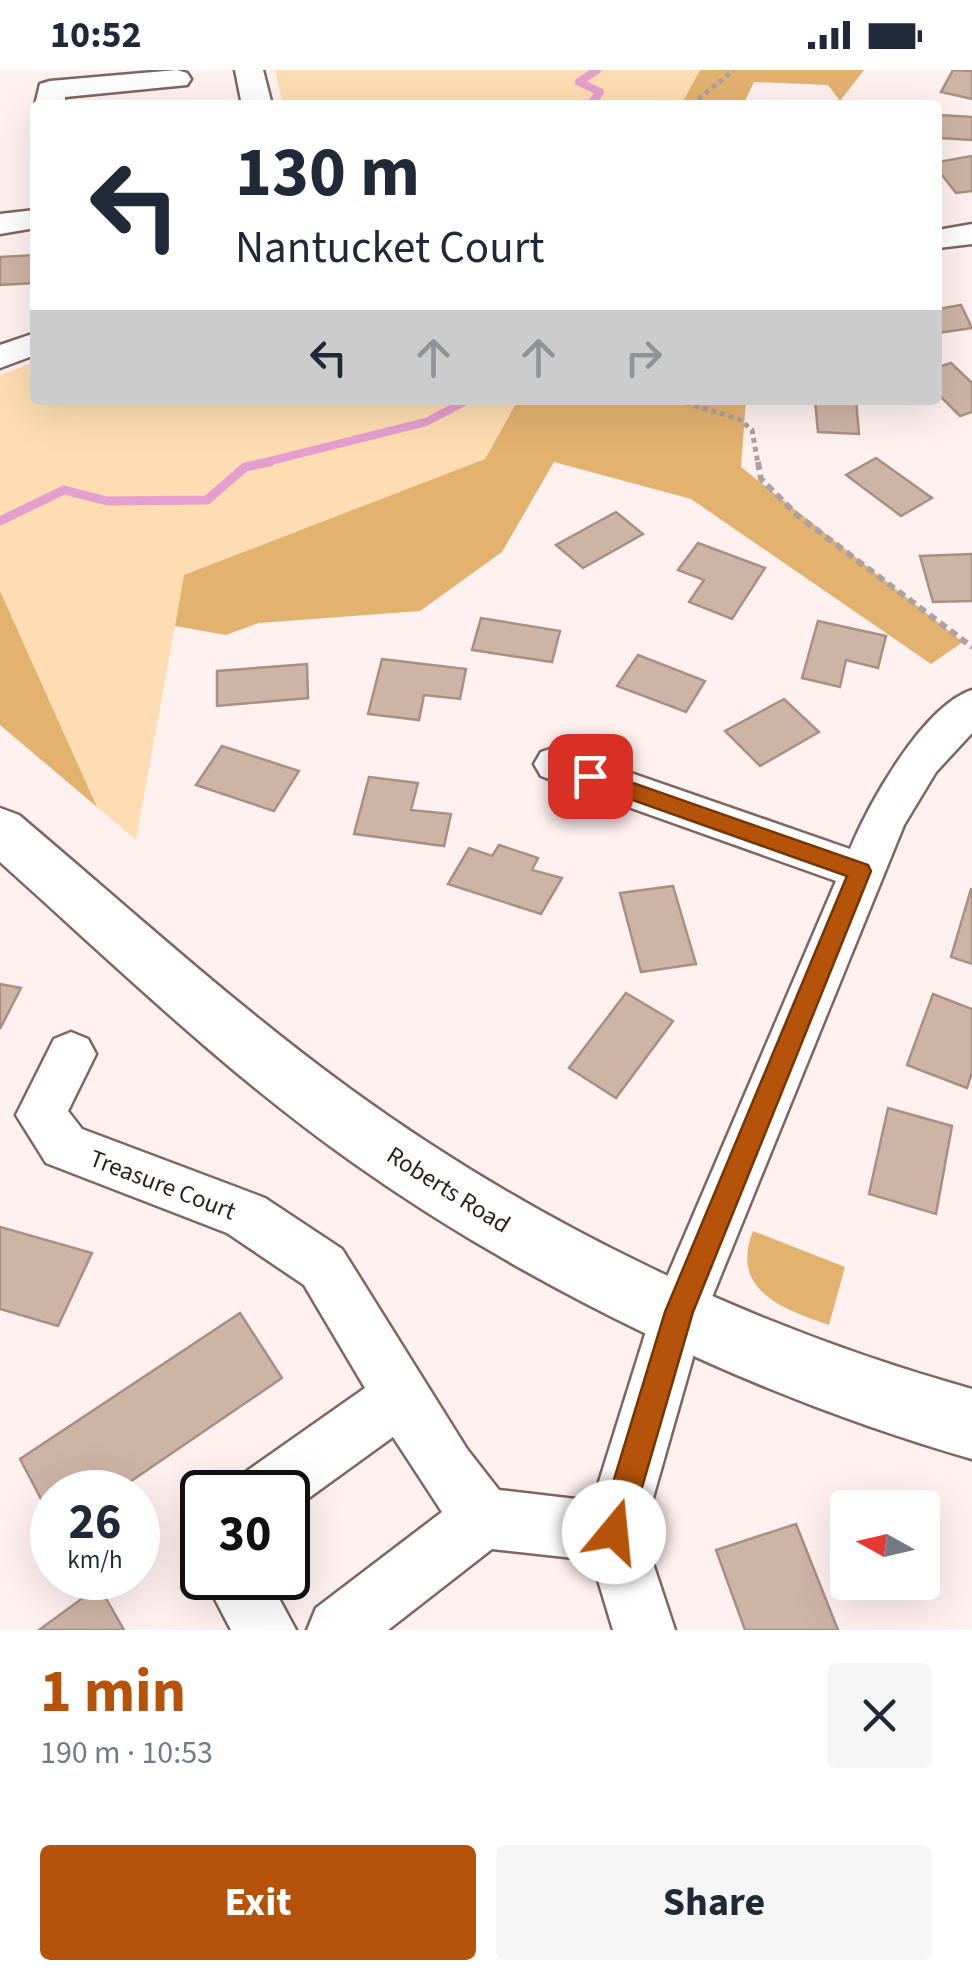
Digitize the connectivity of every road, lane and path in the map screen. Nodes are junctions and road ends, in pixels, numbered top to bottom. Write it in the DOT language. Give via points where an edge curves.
graph roads {
  1 [pos="250,70"];
  2 [pos="734,70"];
  3 [pos="177,78"];
  4 [pos="50,100"];
  5 [pos="255,100"];
  6 [pos="697,100"];
  7 [pos="30,221"];
  8 [pos="0,224"];
  9 [pos="972,234"];
  10 [pos="942,238"];
  11 [pos="30,344"];
  12 [pos="0,357"];
  13 [pos="693,405"];
  14 [pos="972,647"];
  15 [pos="972,706"];
  16 [pos="556,764"];
  17 [pos="0,830"];
  18 [pos="860,871"];
  19 [pos="72,1054"];
  20 [pos="679,1312"];
  21 [pos="403,1395"];
  22 [pos="972,1424"];
  23 [pos="299,1470"];
  24 [pos="484,1518"];
  25 [pos="614,1532"];
  26 [pos="247,1600"];
  27 [pos="265,1630"];
  28 [pos="338,1630"];
  29 [pos="644,1630"];
  1 -- 5 [label="street"];
  2 -- 6 [label="path"];
  3 -- 4 [label="street" via="50,90"];
  7 -- 8 [label="street"];
  9 -- 10 [label="street"];
  11 -- 12 [label="street"];
  13 -- 14 [label="path" via="739,419 752,430 761,479 797,515"];
  15 -- 18 [label="street" via="921,760"];
  16 -- 18 [label="street"];
  17 -- 20 [label="main road, Roberts Road" via="328,1108 528,1238"];
  18 -- 20 [label="street"];
  19 -- 21 [label="street, Treasure Court" via="41,1115 64,1146 246,1215 324,1267"];
  20 -- 22 [label="main road, Roberts Road" via="801,1367"];
  20 -- 25 [label="street"];
  21 -- 23 [label="street"];
  21 -- 24 [label="street, Treasure Court" via="446,1470"];
  24 -- 25 [label="street"];
  24 -- 28 [label="street"];
  25 -- 29 [label="street"];
  26 -- 27 [label="street"];
}
